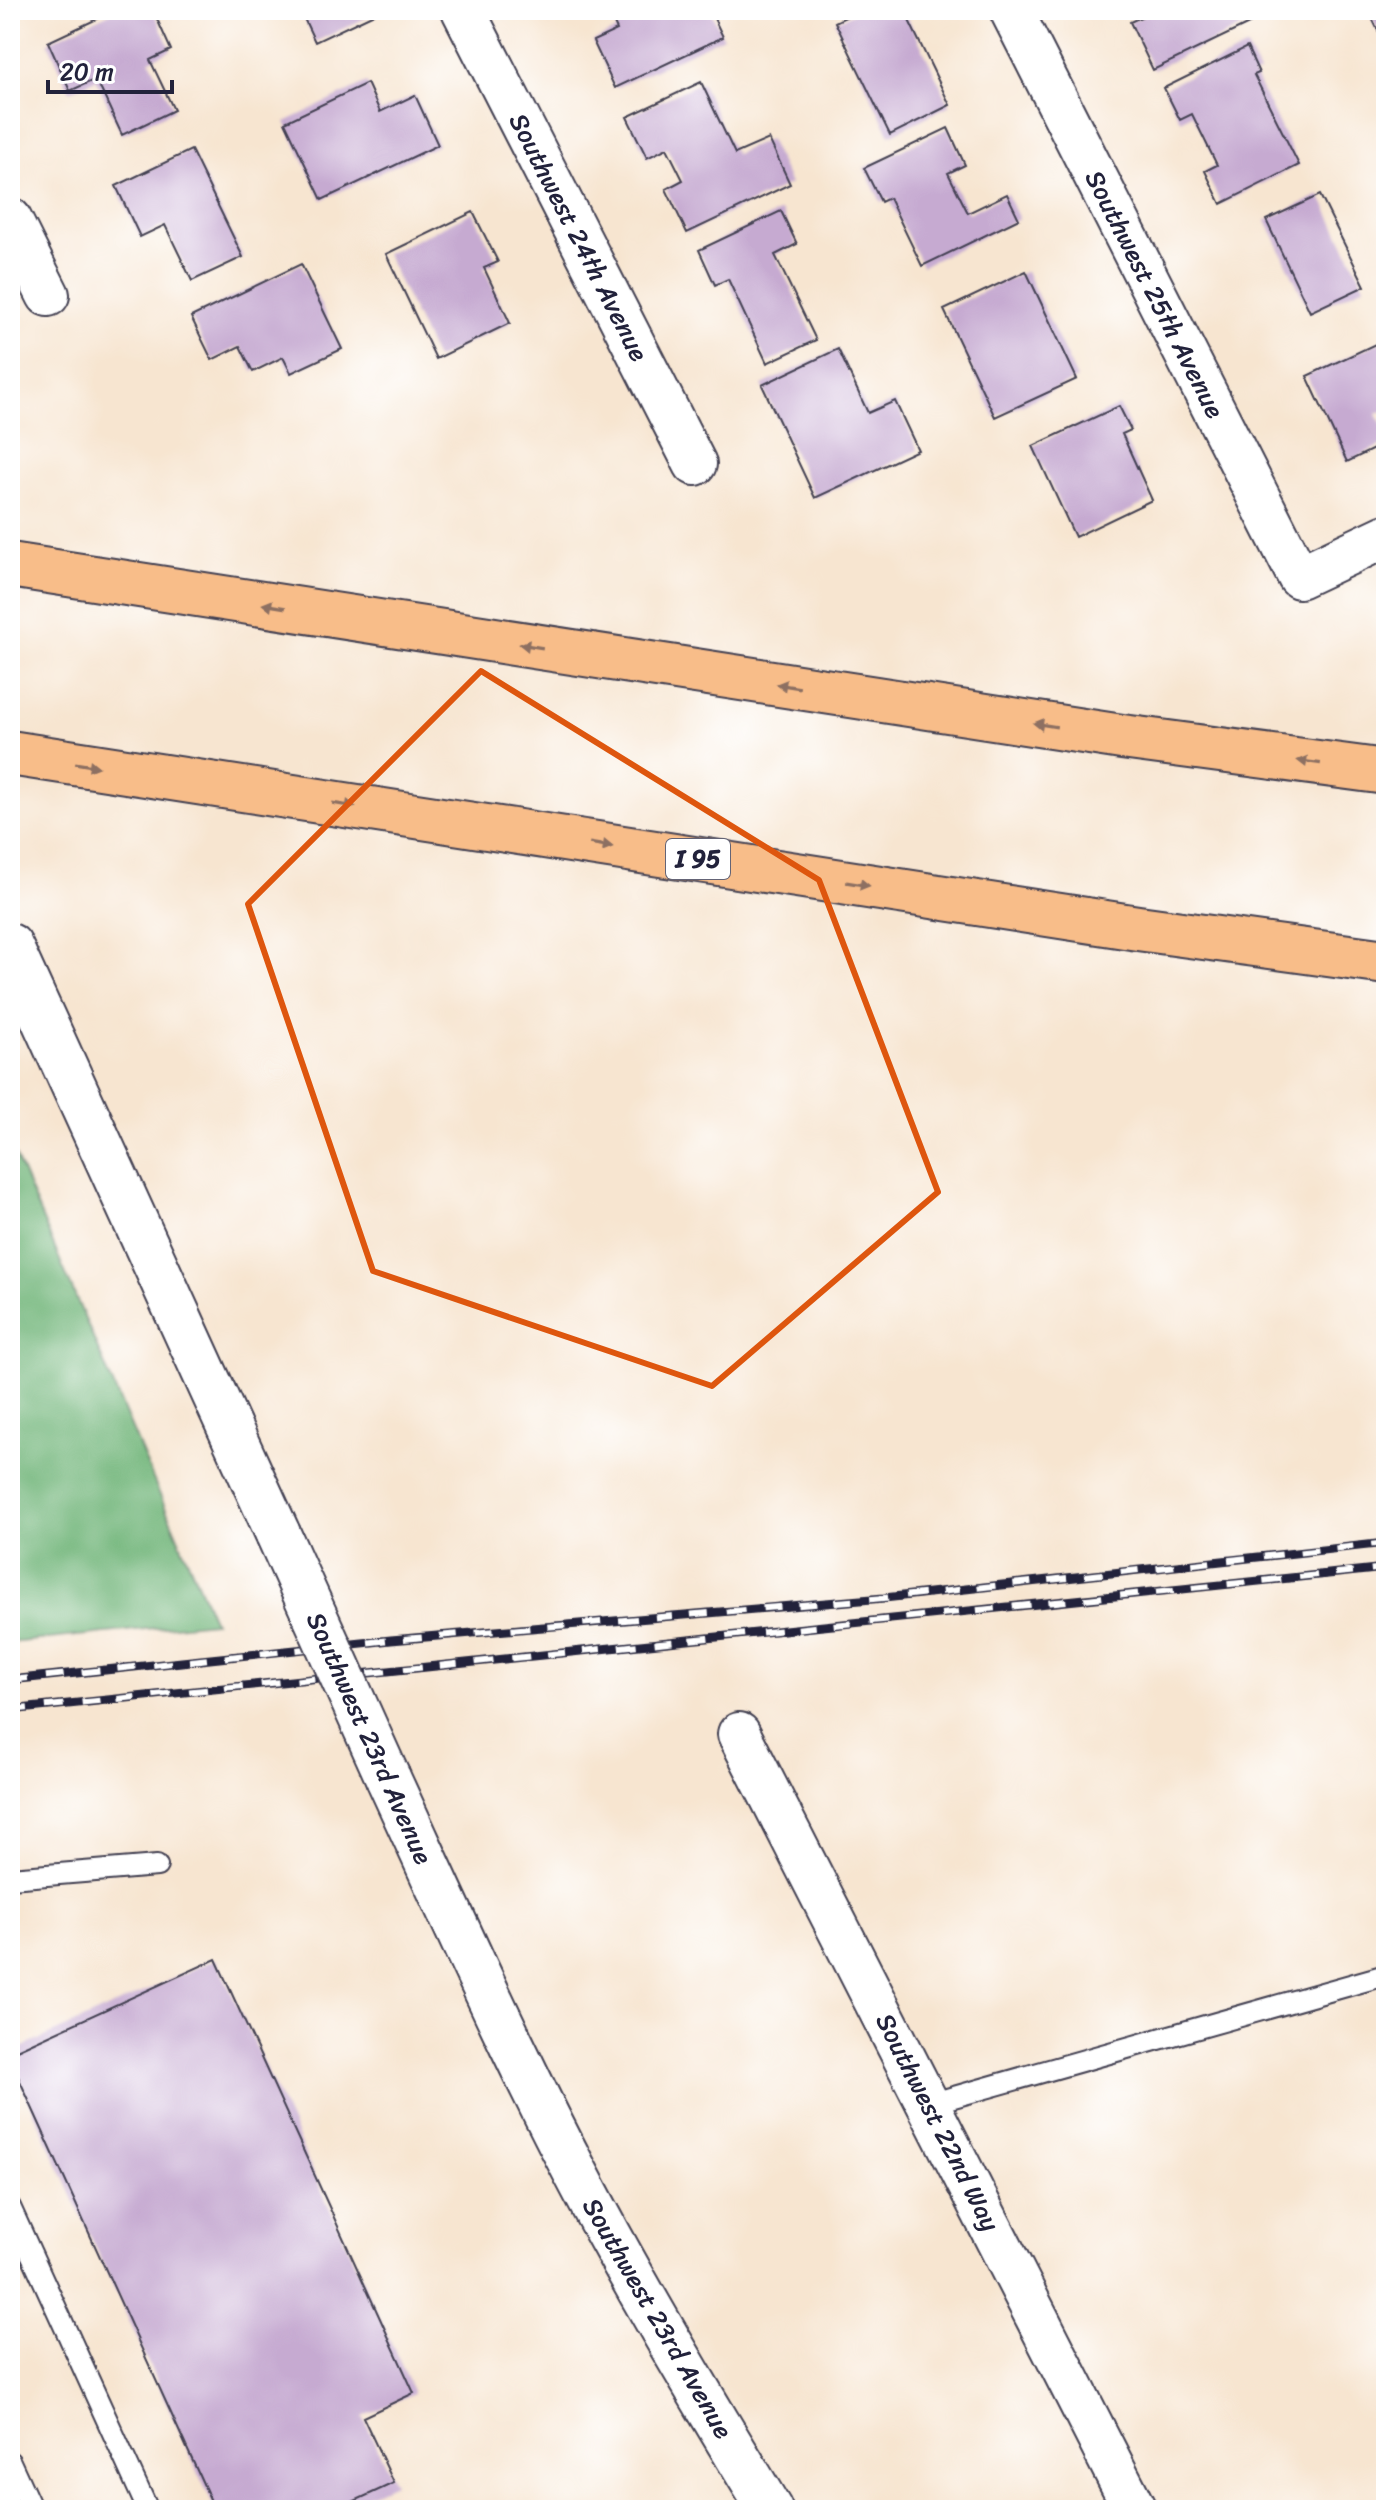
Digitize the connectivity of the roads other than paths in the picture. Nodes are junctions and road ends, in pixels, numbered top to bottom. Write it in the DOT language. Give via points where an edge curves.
graph roads {
  1 [pos="463,10"];
  2 [pos="1011,10"];
  3 [pos="10,219"];
  4 [pos="48,295"];
  5 [pos="695,464"];
  6 [pos="1386,536"];
  7 [pos="10,565"];
  8 [pos="10,753"];
  9 [pos="1386,772"];
  10 [pos="10,946"];
  11 [pos="1386,962"];
  12 [pos="739,1734"];
  13 [pos="157,1866"];
  14 [pos="10,1878"];
  15 [pos="1382,1976"];
  16 [pos="929,2104"];
  17 [pos="10,2207"];
  18 [pos="10,2462"];
  19 [pos="32,2510"];
  20 [pos="148,2510"];
  21 [pos="770,2510"];
  22 [pos="1135,2510"];
  1 -- 5 [label="street, Southwest 24th Avenue"];
  2 -- 6 [label="street, Southwest 25th Avenue" via="1299,577"];
  3 -- 4 [label="street"];
  9 -- 7 [label="highway, one-way" via="1122,737"];
  8 -- 11 [label="highway, I 95, one-way"];
  10 -- 21 [label="street, Southwest 23rd Avenue, bridge" via="506,2032 609,2236"];
  12 -- 16 [label="street, Southwest 22nd Way"];
  13 -- 14 [label="lane"];
  15 -- 16 [label="lane"];
  16 -- 22 [label="street, Southwest 22nd Way"];
  17 -- 20 [label="lane"];
  18 -- 19 [label="lane"];
}
